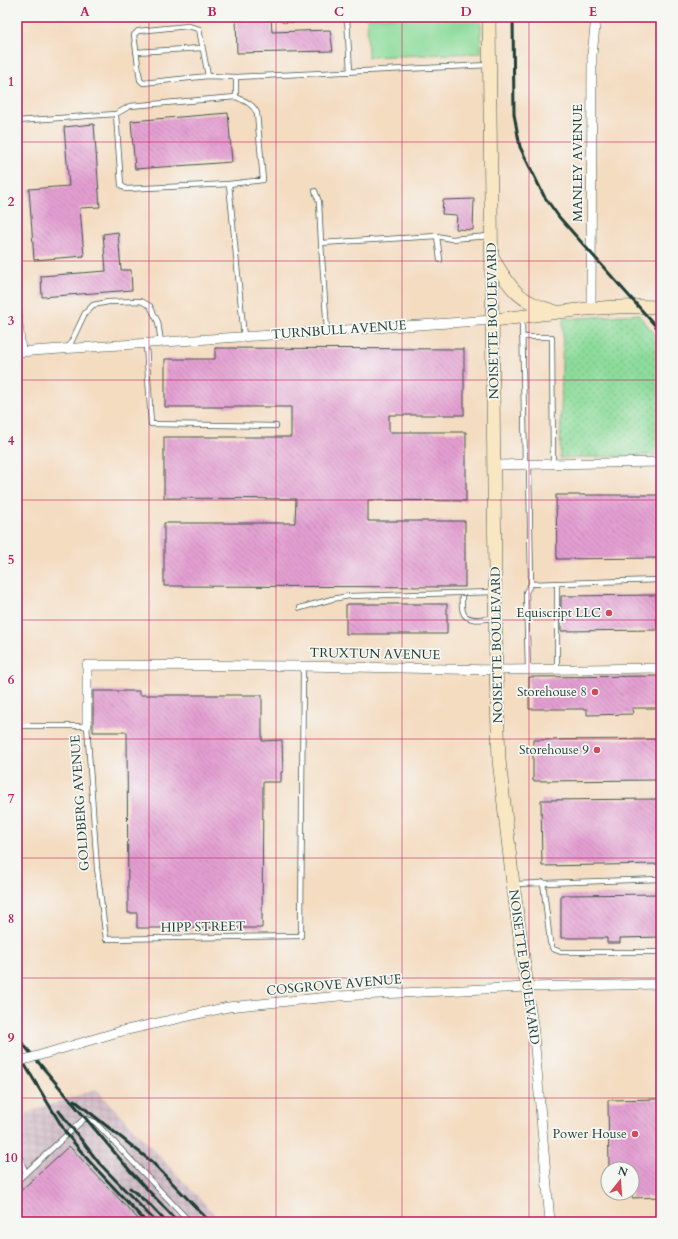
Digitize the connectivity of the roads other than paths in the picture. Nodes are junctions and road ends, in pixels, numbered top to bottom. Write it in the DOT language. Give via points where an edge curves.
graph roads {
  1 [pos="284,17"];
  2 [pos="348,17"];
  3 [pos="489,17"];
  4 [pos="596,17"];
  5 [pos="202,48"];
  6 [pos="136,52"];
  7 [pos="489,65"];
  8 [pos="350,72"];
  9 [pos="208,76"];
  10 [pos="236,77"];
  11 [pos="236,98"];
  12 [pos="116,114"];
  13 [pos="17,121"];
  14 [pos="229,184"];
  15 [pos="316,191"];
  16 [pos="437,236"];
  17 [pos="492,236"];
  18 [pos="321,243"];
  19 [pos="492,256"];
  20 [pos="440,260"];
  21 [pos="661,307"];
  22 [pos="591,309"];
  23 [pos="17,312"];
  24 [pos="560,313"];
  25 [pos="522,317"];
  26 [pos="493,320"];
  27 [pos="327,331"];
  28 [pos="244,337"];
  29 [pos="522,337"];
  30 [pos="161,342"];
  31 [pos="146,344"];
  32 [pos="68,349"];
  33 [pos="19,352"];
  34 [pos="276,426"];
  35 [pos="661,462"];
  36 [pos="495,464"];
  37 [pos="527,464"];
  38 [pos="553,464"];
  39 [pos="659,580"];
  40 [pos="557,583"];
  41 [pos="531,584"];
  42 [pos="496,592"];
  43 [pos="462,593"];
  44 [pos="300,608"];
  45 [pos="496,618"];
  46 [pos="88,665"];
  47 [pos="303,666"];
  48 [pos="661,668"];
  49 [pos="557,669"];
  50 [pos="496,670"];
  51 [pos="528,670"];
  52 [pos="87,725"];
  53 [pos="17,726"];
  54 [pos="661,879"];
  55 [pos="543,882"];
  56 [pos="513,884"];
  57 [pos="106,939"];
  58 [pos="661,952"];
  59 [pos="661,984"];
  60 [pos="527,986"];
  61 [pos="17,1062"];
  62 [pos="17,1152"];
  63 [pos="26,1172"];
  64 [pos="17,1181"];
  65 [pos="190,1222"];
  66 [pos="550,1222"];
  1 -- 2 [label="lane" via="284,20"];
  2 -- 8 [label="lane"];
  3 -- 7 [label="street, NOISETTE BOULEVARD"];
  4 -- 22 [label="street, MANLEY AVENUE" via="592,55"];
  5 -- 6 [label="lane"];
  5 -- 6 [label="lane" via="199,29 188,26 138,31 134,35"];
  5 -- 9 [label="lane"];
  6 -- 9 [label="lane" via="140,80 143,83"];
  7 -- 8 [label="lane"];
  7 -- 17 [label="street, NOISETTE BOULEVARD"];
  8 -- 10 [label="lane"];
  9 -- 10 [label="lane"];
  10 -- 11 [label="lane"];
  11 -- 12 [label="lane" via="130,106"];
  11 -- 14 [label="lane" via="250,103 257,112 263,180"];
  12 -- 13 [label="lane"];
  12 -- 14 [label="lane" via="122,185 126,189"];
  14 -- 28 [label="lane"];
  15 -- 18 [label="lane"];
  16 -- 17 [label="lane" via="451,239"];
  16 -- 18 [label="lane"];
  16 -- 20 [label="lane"];
  17 -- 19 [label="street, NOISETTE BOULEVARD"];
  18 -- 27 [label="lane"];
  19 -- 24 [label="street" via="514,292 524,300"];
  19 -- 26 [label="street, NOISETTE BOULEVARD"];
  21 -- 22 [label="street, TURNBULL AVENUE"];
  22 -- 24 [label="street, TURNBULL AVENUE"];
  23 -- 33 [label="street"];
  24 -- 25 [label="street, TURNBULL AVENUE"];
  25 -- 26 [label="street, TURNBULL AVENUE"];
  25 -- 29 [label="lane"];
  26 -- 27 [label="street, TURNBULL AVENUE"];
  26 -- 36 [label="street, NOISETTE BOULEVARD"];
  27 -- 28 [label="street, TURNBULL AVENUE"];
  28 -- 30 [label="street, TURNBULL AVENUE"];
  29 -- 37 [label="lane"];
  29 -- 38 [label="lane" via="552,337"];
  30 -- 31 [label="street, TURNBULL AVENUE"];
  30 -- 32 [label="lane" via="158,322 150,306 141,301 108,302 93,305 84,313"];
  31 -- 32 [label="street, TURNBULL AVENUE"];
  31 -- 34 [label="lane" via="151,424"];
  32 -- 33 [label="street, TURNBULL AVENUE"];
  35 -- 38 [label="street"];
  36 -- 37 [label="street"];
  36 -- 42 [label="street, NOISETTE BOULEVARD"];
  37 -- 38 [label="street"];
  37 -- 41 [label="lane"];
  39 -- 40 [label="lane"];
  40 -- 41 [label="lane"];
  40 -- 49 [label="lane"];
  41 -- 51 [label="lane" via="526,592"];
  42 -- 43 [label="lane"];
  42 -- 45 [label="street, NOISETTE BOULEVARD"];
  43 -- 44 [label="lane" via="349,596"];
  43 -- 45 [label="lane" via="462,611 465,616 470,619"];
  45 -- 50 [label="street, NOISETTE BOULEVARD"];
  46 -- 47 [label="street, TRUXTUN AVENUE"];
  46 -- 52 [label="street, GOLDBERG AVENUE"];
  47 -- 50 [label="street, TRUXTUN AVENUE"];
  47 -- 57 [label="lane, HIPP STREET" via="301,936"];
  48 -- 49 [label="street, TRUXTUN AVENUE"];
  49 -- 51 [label="street, TRUXTUN AVENUE"];
  50 -- 51 [label="street, TRUXTUN AVENUE"];
  50 -- 56 [label="street, NOISETTE BOULEVARD" via="499,760"];
  52 -- 53 [label="lane"];
  52 -- 57 [label="lane, GOLDBERG AVENUE" via="97,868"];
  54 -- 55 [label="lane"];
  55 -- 56 [label="lane"];
  55 -- 58 [label="lane" via="553,949 561,952"];
  56 -- 60 [label="street, NOISETTE BOULEVARD"];
  59 -- 60 [label="street, COSGROVE AVENUE"];
  60 -- 61 [label="street, COSGROVE AVENUE, bridge" via="339,996 228,1007 118,1032"];
  60 -- 66 [label="street, NOISETTE BOULEVARD" via="533,1024"];
  62 -- 63 [label="lane"];
  63 -- 64 [label="lane"];
  63 -- 65 [label="lane" via="85,1118 95,1122"];
}
